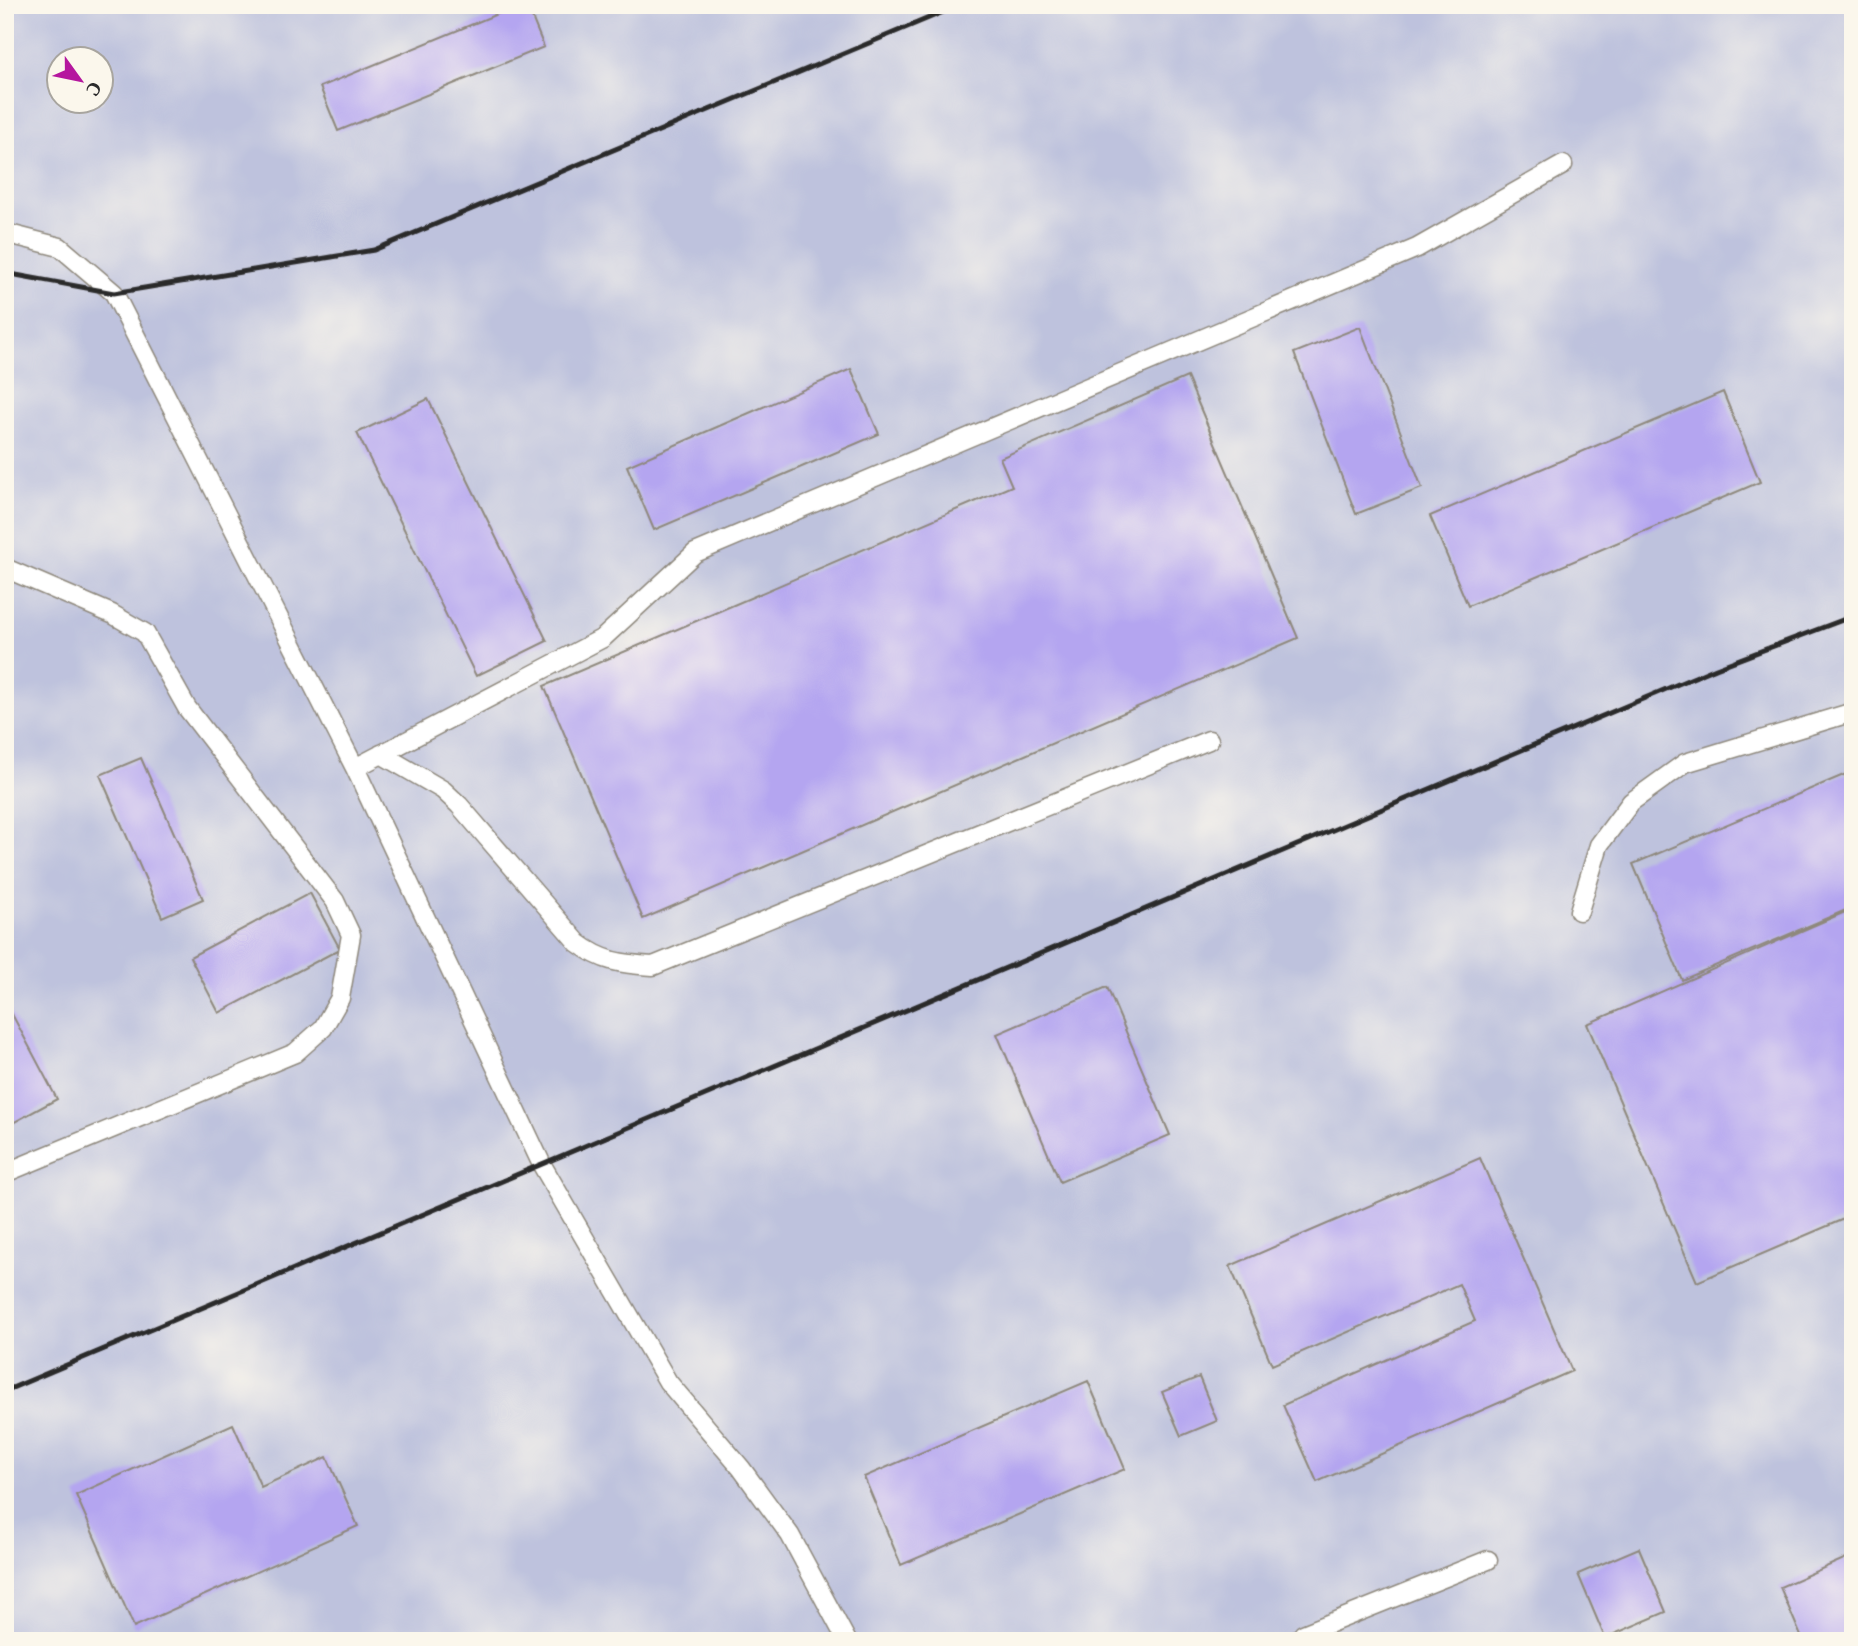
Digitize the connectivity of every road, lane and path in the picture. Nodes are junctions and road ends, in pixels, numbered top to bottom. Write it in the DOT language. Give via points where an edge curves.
graph roads {
  1 [pos="1563,165"];
  2 [pos="5,233"];
  3 [pos="5,568"];
  4 [pos="1853,712"];
  5 [pos="1209,740"];
  6 [pos="381,754"];
  7 [pos="355,768"];
  8 [pos="1579,912"];
  9 [pos="5,1173"];
  10 [pos="1488,1560"];
  11 [pos="847,1641"];
  12 [pos="1300,1641"];
  1 -- 6 [label="lane" via="1417,248 695,553 603,638"];
  2 -- 7 [label="lane" via="60,247 114,293"];
  3 -- 9 [label="lane" via="145,633 187,708 335,901 351,935 340,998 323,1028 295,1053"];
  4 -- 8 [label="lane" via="1685,763 1631,802 1599,845"];
  5 -- 6 [label="lane" via="653,966 595,956 578,943 459,805 443,790"];
  6 -- 7 [label="lane"];
  7 -- 11 [label="lane" via="542,1165 668,1382 790,1535"];
  10 -- 12 [label="lane" via="1303,1634"];
}
